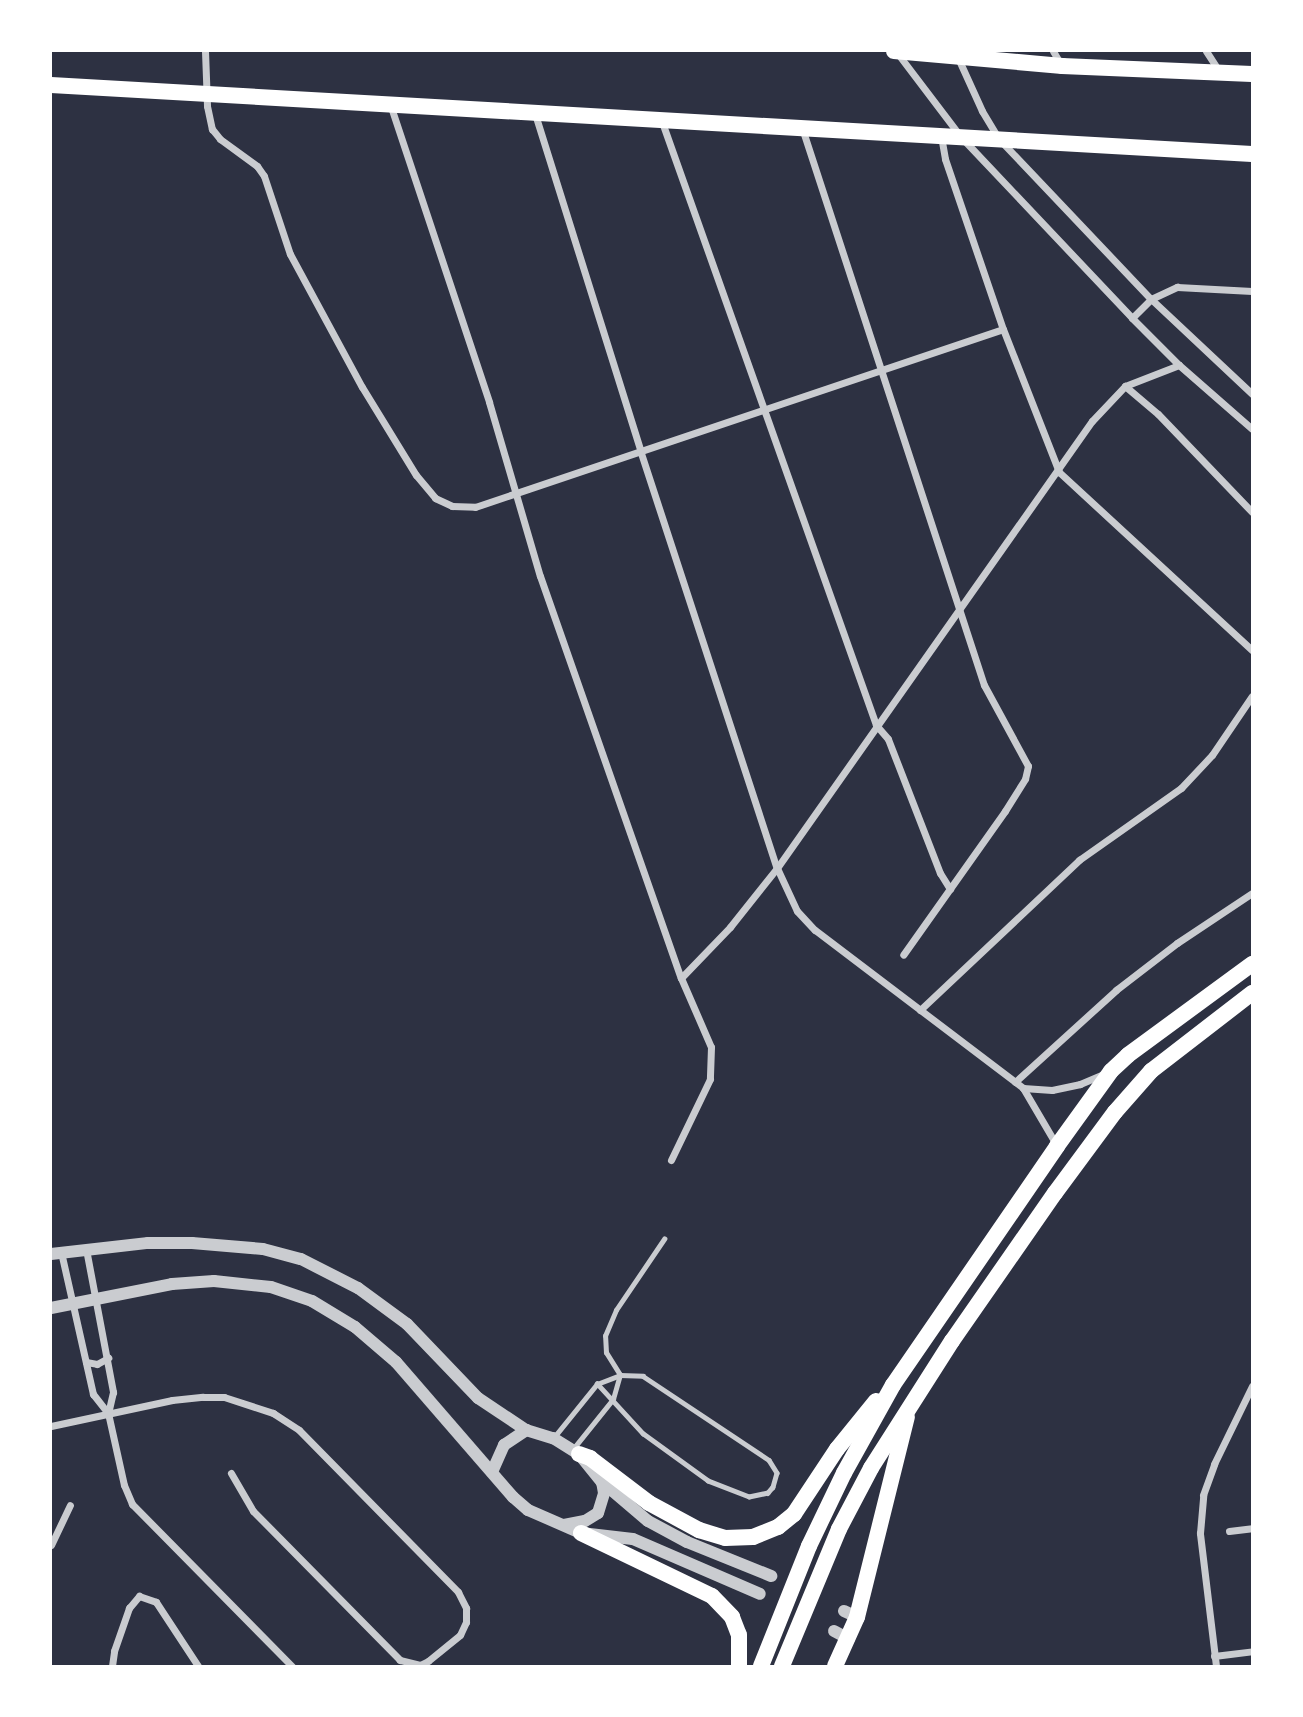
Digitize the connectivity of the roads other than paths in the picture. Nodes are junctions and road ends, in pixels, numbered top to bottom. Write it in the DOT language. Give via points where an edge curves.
graph roads {
  1 [pos="205,51"];
  2 [pos="895,51"];
  3 [pos="1053,51"];
  4 [pos="1206,51"];
  5 [pos="957,55"];
  6 [pos="1062,66"];
  7 [pos="1220,73"];
  8 [pos="1252,74"];
  9 [pos="51,85"];
  10 [pos="207,93"];
  11 [pos="390,104"];
  12 [pos="535,114"];
  13 [pos="662,121"];
  14 [pos="802,127"];
  15 [pos="941,136"];
  16 [pos="961,137"];
  17 [pos="999,139"];
  18 [pos="1252,153"];
  19 [pos="1252,291"];
  20 [pos="1151,299"];
  21 [pos="1132,318"];
  22 [pos="1003,329"];
  23 [pos="1179,365"];
  24 [pos="880,371"];
  25 [pos="1125,386"];
  26 [pos="1252,394"];
  27 [pos="764,410"];
  28 [pos="1252,429"];
  29 [pos="640,450"];
  30 [pos="1059,472"];
  31 [pos="515,494"];
  32 [pos="1252,512"];
  33 [pos="958,610"];
  34 [pos="1252,650"];
  35 [pos="1252,696"];
  36 [pos="876,725"];
  37 [pos="777,868"];
  38 [pos="950,889"];
  39 [pos="1252,893"];
  40 [pos="903,955"];
  41 [pos="1252,964"];
  42 [pos="681,978"];
  43 [pos="1252,993"];
  44 [pos="920,1010"];
  45 [pos="1111,1071"];
  46 [pos="1015,1082"];
  47 [pos="1023,1088"];
  48 [pos="1057,1146"];
  49 [pos="671,1160"];
  50 [pos="664,1239"];
  51 [pos="85,1249"];
  52 [pos="56,1253"];
  53 [pos="98,1298"];
  54 [pos="70,1304"];
  55 [pos="51,1308"];
  56 [pos="108,1358"];
  57 [pos="86,1363"];
  58 [pos="620,1375"];
  59 [pos="597,1384"];
  60 [pos="893,1385"];
  61 [pos="1252,1386"];
  62 [pos="614,1399"];
  63 [pos="911,1404"];
  64 [pos="108,1413"];
  65 [pos="51,1426"];
  66 [pos="526,1430"];
  67 [pos="554,1438"];
  68 [pos="576,1452"];
  69 [pos="492,1472"];
  70 [pos="231,1473"];
  71 [pos="602,1482"];
  72 [pos="70,1505"];
  73 [pos="564,1525"];
  74 [pos="1252,1528"];
  75 [pos="1229,1531"];
  76 [pos="581,1533"];
  77 [pos="51,1545"];
  78 [pos="771,1576"];
  79 [pos="760,1594"];
  80 [pos="834,1631"];
  81 [pos="849,1639"];
  82 [pos="1252,1651"];
  83 [pos="1214,1656"];
  84 [pos="112,1666"];
  85 [pos="198,1666"];
  86 [pos="292,1666"];
  87 [pos="739,1666"];
  88 [pos="761,1666"];
  89 [pos="782,1666"];
  90 [pos="835,1666"];
  91 [pos="1216,1666"];
  1 -- 10 [label="street"];
  2 -- 5 [label="main road"];
  2 -- 16 [label="street"];
  3 -- 6 [label="street"];
  4 -- 7 [label="street"];
  5 -- 6 [label="main road"];
  5 -- 17 [label="street"];
  6 -- 7 [label="main road"];
  7 -- 8 [label="main road"];
  9 -- 10 [label="main road"];
  10 -- 11 [label="main road"];
  10 -- 31 [label="street" via="212,129 264,176 295,264 410,467 435,498 452,506 475,507"];
  11 -- 12 [label="main road"];
  11 -- 31 [label="street"];
  12 -- 13 [label="main road"];
  12 -- 29 [label="street"];
  13 -- 14 [label="main road"];
  13 -- 27 [label="street"];
  14 -- 15 [label="main road"];
  14 -- 24 [label="street"];
  15 -- 16 [label="main road"];
  15 -- 22 [label="street"];
  16 -- 17 [label="main road"];
  16 -- 21 [label="street"];
  17 -- 18 [label="main road"];
  17 -- 20 [label="street"];
  19 -- 20 [label="street" via="1177,287"];
  20 -- 21 [label="street"];
  20 -- 26 [label="street"];
  21 -- 23 [label="street"];
  22 -- 24 [label="street"];
  22 -- 30 [label="street"];
  23 -- 25 [label="street"];
  23 -- 28 [label="street"];
  24 -- 27 [label="street"];
  24 -- 33 [label="street"];
  25 -- 30 [label="street" via="1092,421"];
  25 -- 32 [label="street"];
  27 -- 29 [label="street"];
  27 -- 36 [label="street"];
  29 -- 31 [label="street"];
  29 -- 37 [label="street"];
  30 -- 33 [label="street"];
  30 -- 34 [label="street"];
  31 -- 42 [label="street"];
  33 -- 36 [label="street"];
  33 -- 38 [label="street" via="984,684 1027,760 1028,770"];
  35 -- 44 [label="street" via="1212,755 1181,788 1079,860"];
  36 -- 37 [label="street"];
  36 -- 38 [label="street" via="888,739"];
  37 -- 42 [label="street"];
  37 -- 44 [label="street" via="797,911 816,930"];
  38 -- 40 [label="street"];
  39 -- 46 [label="street" via="1116,990"];
  41 -- 45 [label="main road" via="1176,1016"];
  42 -- 49 [label="street" via="711,1047 712,1060 709,1079"];
  43 -- 63 [label="main road" via="1173,1052 1115,1112"];
  44 -- 46 [label="street"];
  45 -- 47 [label="street" via="1061,1088"];
  45 -- 48 [label="main road"];
  46 -- 47 [label="street"];
  47 -- 48 [label="street"];
  48 -- 60 [label="main road"];
  50 -- 58 [label="lane" via="616,1310 605,1336 606,1353"];
  51 -- 52 [label="street"];
  51 -- 53 [label="street"];
  51 -- 66 [label="street" via="192,1242 302,1259 358,1288 407,1324 478,1398"];
  52 -- 54 [label="street"];
  53 -- 54 [label="street"];
  53 -- 56 [label="street"];
  53 -- 69 [label="street" via="172,1284 214,1282 271,1287 312,1301 355,1327 396,1362"];
  54 -- 55 [label="street"];
  54 -- 57 [label="street"];
  56 -- 57 [label="street"];
  56 -- 64 [label="street" via="113,1392"];
  57 -- 64 [label="street" via="93,1394"];
  58 -- 59 [label="lane"];
  58 -- 62 [label="lane"];
  58 -- 62 [label="lane" via="653,1380 754,1449 778,1473 773,1487 768,1493 749,1497 708,1480 643,1434"];
  59 -- 62 [label="lane"];
  59 -- 67 [label="lane"];
  60 -- 68 [label="main road" via="838,1450 794,1514 778,1527 753,1537 725,1538 699,1530 642,1499"];
  60 -- 88 [label="main road" via="809,1546"];
  61 -- 83 [label="street" via="1213,1464 1203,1496 1200,1533"];
  62 -- 68 [label="lane"];
  63 -- 81 [label="main road" via="850,1614"];
  63 -- 89 [label="main road" via="839,1529"];
  64 -- 65 [label="street"];
  64 -- 70 [label="street" via="172,1400 224,1397 273,1413 299,1430 458,1592 466,1608 460,1635 420,1665 400,1660 253,1511"];
  64 -- 86 [label="street" via="132,1504"];
  66 -- 67 [label="street"];
  66 -- 69 [label="street" via="504,1445"];
  67 -- 68 [label="street"];
  68 -- 71 [label="street"];
  69 -- 73 [label="street" via="528,1510"];
  71 -- 73 [label="street" via="598,1513"];
  71 -- 78 [label="street" via="635,1512 667,1531"];
  72 -- 77 [label="street"];
  73 -- 76 [label="street"];
  74 -- 75 [label="street"];
  76 -- 79 [label="street" via="634,1539"];
  76 -- 87 [label="main road" via="712,1596 732,1617 739,1635"];
  80 -- 81 [label="street"];
  81 -- 90 [label="main road"];
  82 -- 83 [label="street"];
  83 -- 91 [label="street"];
  84 -- 85 [label="street" via="129,1608 139,1595 156,1602"];
}
